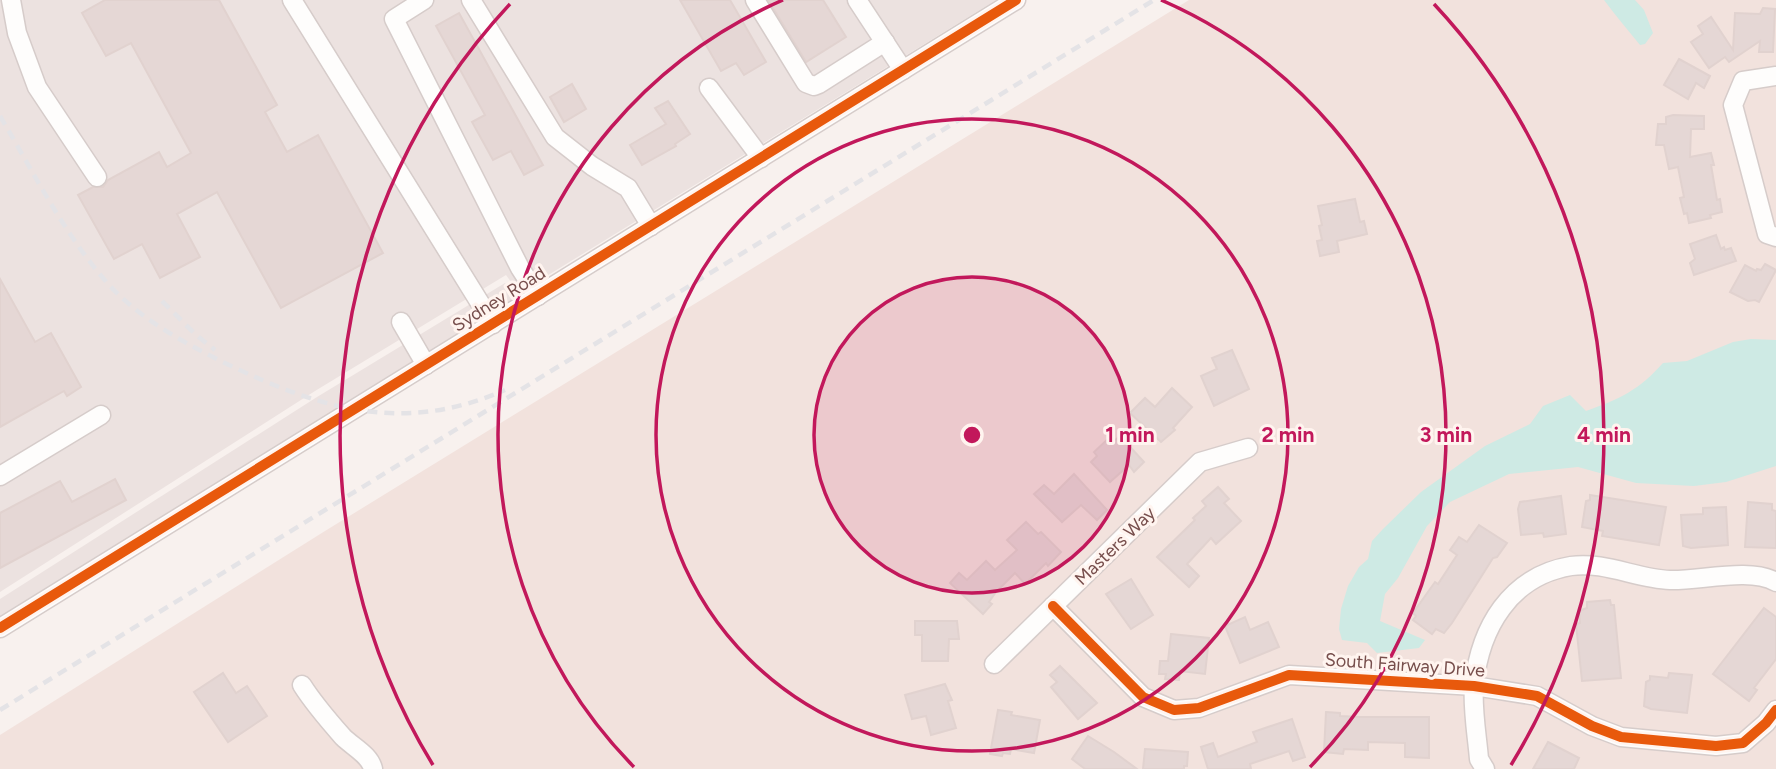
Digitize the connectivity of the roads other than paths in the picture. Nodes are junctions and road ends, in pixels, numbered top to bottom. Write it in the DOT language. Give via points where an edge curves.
graph roads {
  1 [pos="11,0"];
  2 [pos="292,0"];
  3 [pos="424,0"];
  4 [pos="471,0"];
  5 [pos="755,0"];
  6 [pos="858,0"];
  7 [pos="1016,0"];
  8 [pos="885,41"];
  9 [pos="903,70"];
  10 [pos="1776,76"];
  11 [pos="709,88"];
  12 [pos="761,158"];
  13 [pos="97,177"];
  14 [pos="651,226"];
  15 [pos="1776,237"];
  16 [pos="538,296"];
  17 [pos="401,322"];
  18 [pos="493,324"];
  19 [pos="426,365"];
  20 [pos="101,415"];
  21 [pos="1248,448"];
  22 [pos="0,476"];
  23 [pos="1776,582"];
  24 [pos="1053,606"];
  25 [pos="0,628"];
  26 [pos="994,664"];
  27 [pos="302,685"];
  28 [pos="1474,686"];
  29 [pos="1776,710"];
  30 [pos="373,769"];
  31 [pos="1485,769"];
  1 -- 13 [label="street" via="17,33 37,87"];
  2 -- 18 [label="street"];
  3 -- 16 [label="street" via="394,19"];
  4 -- 14 [label="street" via="555,138 628,188"];
  5 -- 8 [label="street" via="809,85 819,84"];
  6 -- 8 [label="street"];
  7 -- 9 [label="street, Sydney Road"];
  8 -- 9 [label="street"];
  9 -- 12 [label="street, Sydney Road"];
  10 -- 15 [label="street" via="1743,81 1733,105 1767,234"];
  11 -- 12 [label="street"];
  12 -- 14 [label="street, Sydney Road"];
  14 -- 16 [label="street, Sydney Road"];
  16 -- 18 [label="street, Sydney Road"];
  17 -- 19 [label="street"];
  18 -- 19 [label="street, Sydney Road"];
  19 -- 25 [label="street, Sydney Road"];
  20 -- 22 [label="street"];
  21 -- 24 [label="street, Masters Way" via="1200,462"];
  23 -- 28 [label="street" via="1749,576 1669,580 1570,566 1530,580 1500,607 1484,637"];
  24 -- 26 [label="street, Masters Way"];
  24 -- 28 [label="street, South Fairway Drive" via="1143,697 1174,710 1199,708 1289,675"];
  27 -- 30 [label="street"];
  28 -- 29 [label="street, South Fairway Drive" via="1537,696 1621,737 1717,746 1743,743"];
  28 -- 31 [label="street" via="1479,759"];
}
